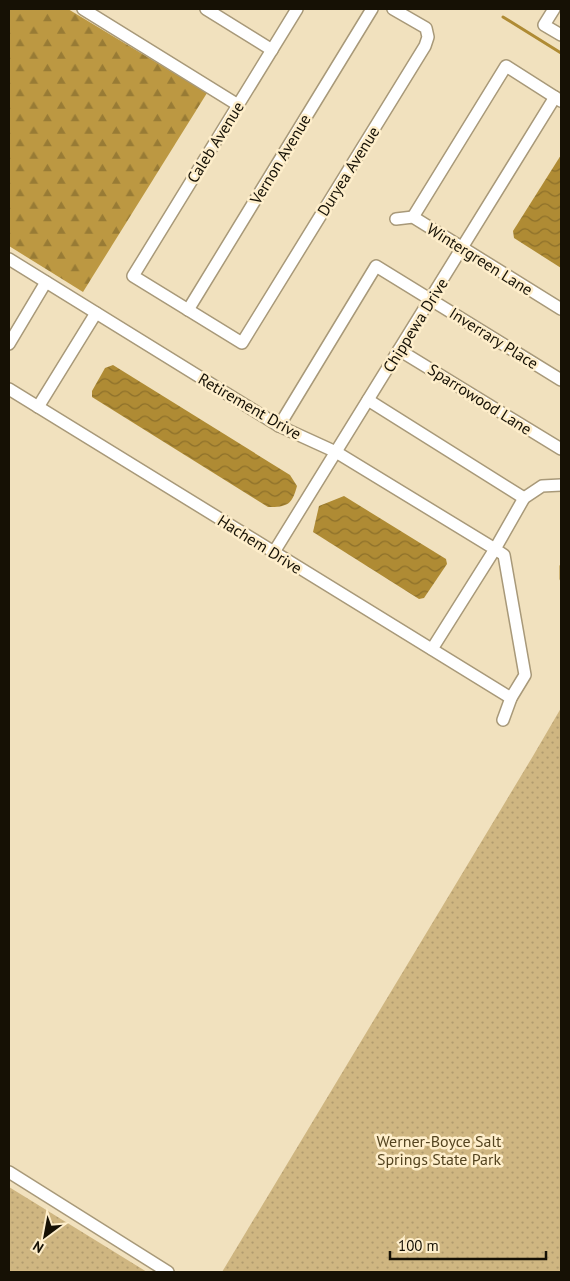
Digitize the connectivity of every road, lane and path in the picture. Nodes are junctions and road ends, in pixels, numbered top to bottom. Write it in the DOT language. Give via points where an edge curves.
graph roads {
  1 [pos="82,9"];
  2 [pos="206,9"];
  3 [pos="297,9"];
  4 [pos="372,9"];
  5 [pos="393,9"];
  6 [pos="554,9"];
  7 [pos="561,35"];
  8 [pos="272,50"];
  9 [pos="558,99"];
  10 [pos="238,105"];
  11 [pos="413,217"];
  12 [pos="396,219"];
  13 [pos="462,248"];
  14 [pos="9,259"];
  15 [pos="46,282"];
  16 [pos="431,298"];
  17 [pos="561,309"];
  18 [pos="188,310"];
  19 [pos="96,313"];
  20 [pos="9,344"];
  21 [pos="399,350"];
  22 [pos="561,380"];
  23 [pos="9,389"];
  24 [pos="368,400"];
  25 [pos="38,407"];
  26 [pos="279,426"];
  27 [pos="561,449"];
  28 [pos="336,452"];
  29 [pos="561,485"];
  30 [pos="524,498"];
  31 [pos="494,549"];
  32 [pos="274,552"];
  33 [pos="432,649"];
  34 [pos="512,698"];
  35 [pos="503,720"];
  36 [pos="9,1172"];
  37 [pos="168,1272"];
  1 -- 10 [label="street"];
  2 -- 8 [label="street"];
  3 -- 8 [label="street, Caleb Avenue"];
  4 -- 18 [label="street, Vernon Avenue"];
  5 -- 18 [label="street, Duryea Avenue" via="426,28 425,46 242,343"];
  6 -- 7 [label="street" via="544,25"];
  8 -- 10 [label="street, Caleb Avenue"];
  9 -- 11 [label="street" via="506,66"];
  9 -- 13 [label="street, Chippewa Drive"];
  10 -- 18 [label="street, Caleb Avenue" via="133,276"];
  11 -- 12 [label="street, Wintergreen Lane"];
  11 -- 13 [label="street, Wintergreen Lane"];
  13 -- 16 [label="street, Chippewa Drive"];
  13 -- 17 [label="street, Wintergreen Lane"];
  14 -- 15 [label="street, Retirement Drive"];
  15 -- 19 [label="street, Retirement Drive"];
  15 -- 20 [label="street"];
  16 -- 21 [label="street, Chippewa Drive"];
  16 -- 22 [label="street, Inverrary Place"];
  16 -- 26 [label="street, Inverrary Place" via="376,266"];
  19 -- 25 [label="street"];
  19 -- 26 [label="street, Retirement Drive"];
  21 -- 24 [label="street, Chippewa Drive"];
  21 -- 27 [label="street, Sparrowood Lane"];
  23 -- 25 [label="street, Hachem Drive"];
  24 -- 28 [label="street, Chippewa Drive"];
  24 -- 30 [label="street"];
  25 -- 32 [label="street, Hachem Drive"];
  26 -- 28 [label="street, Retirement Drive"];
  28 -- 31 [label="street, Retirement Drive"];
  28 -- 32 [label="street, Chippewa Drive"];
  29 -- 30 [label="street" via="542,486"];
  30 -- 31 [label="street"];
  31 -- 33 [label="street"];
  31 -- 34 [label="street" via="504,555 525,675"];
  32 -- 33 [label="street, Hachem Drive"];
  33 -- 34 [label="street, Hachem Drive"];
  34 -- 35 [label="street"];
  36 -- 37 [label="street"];
}
